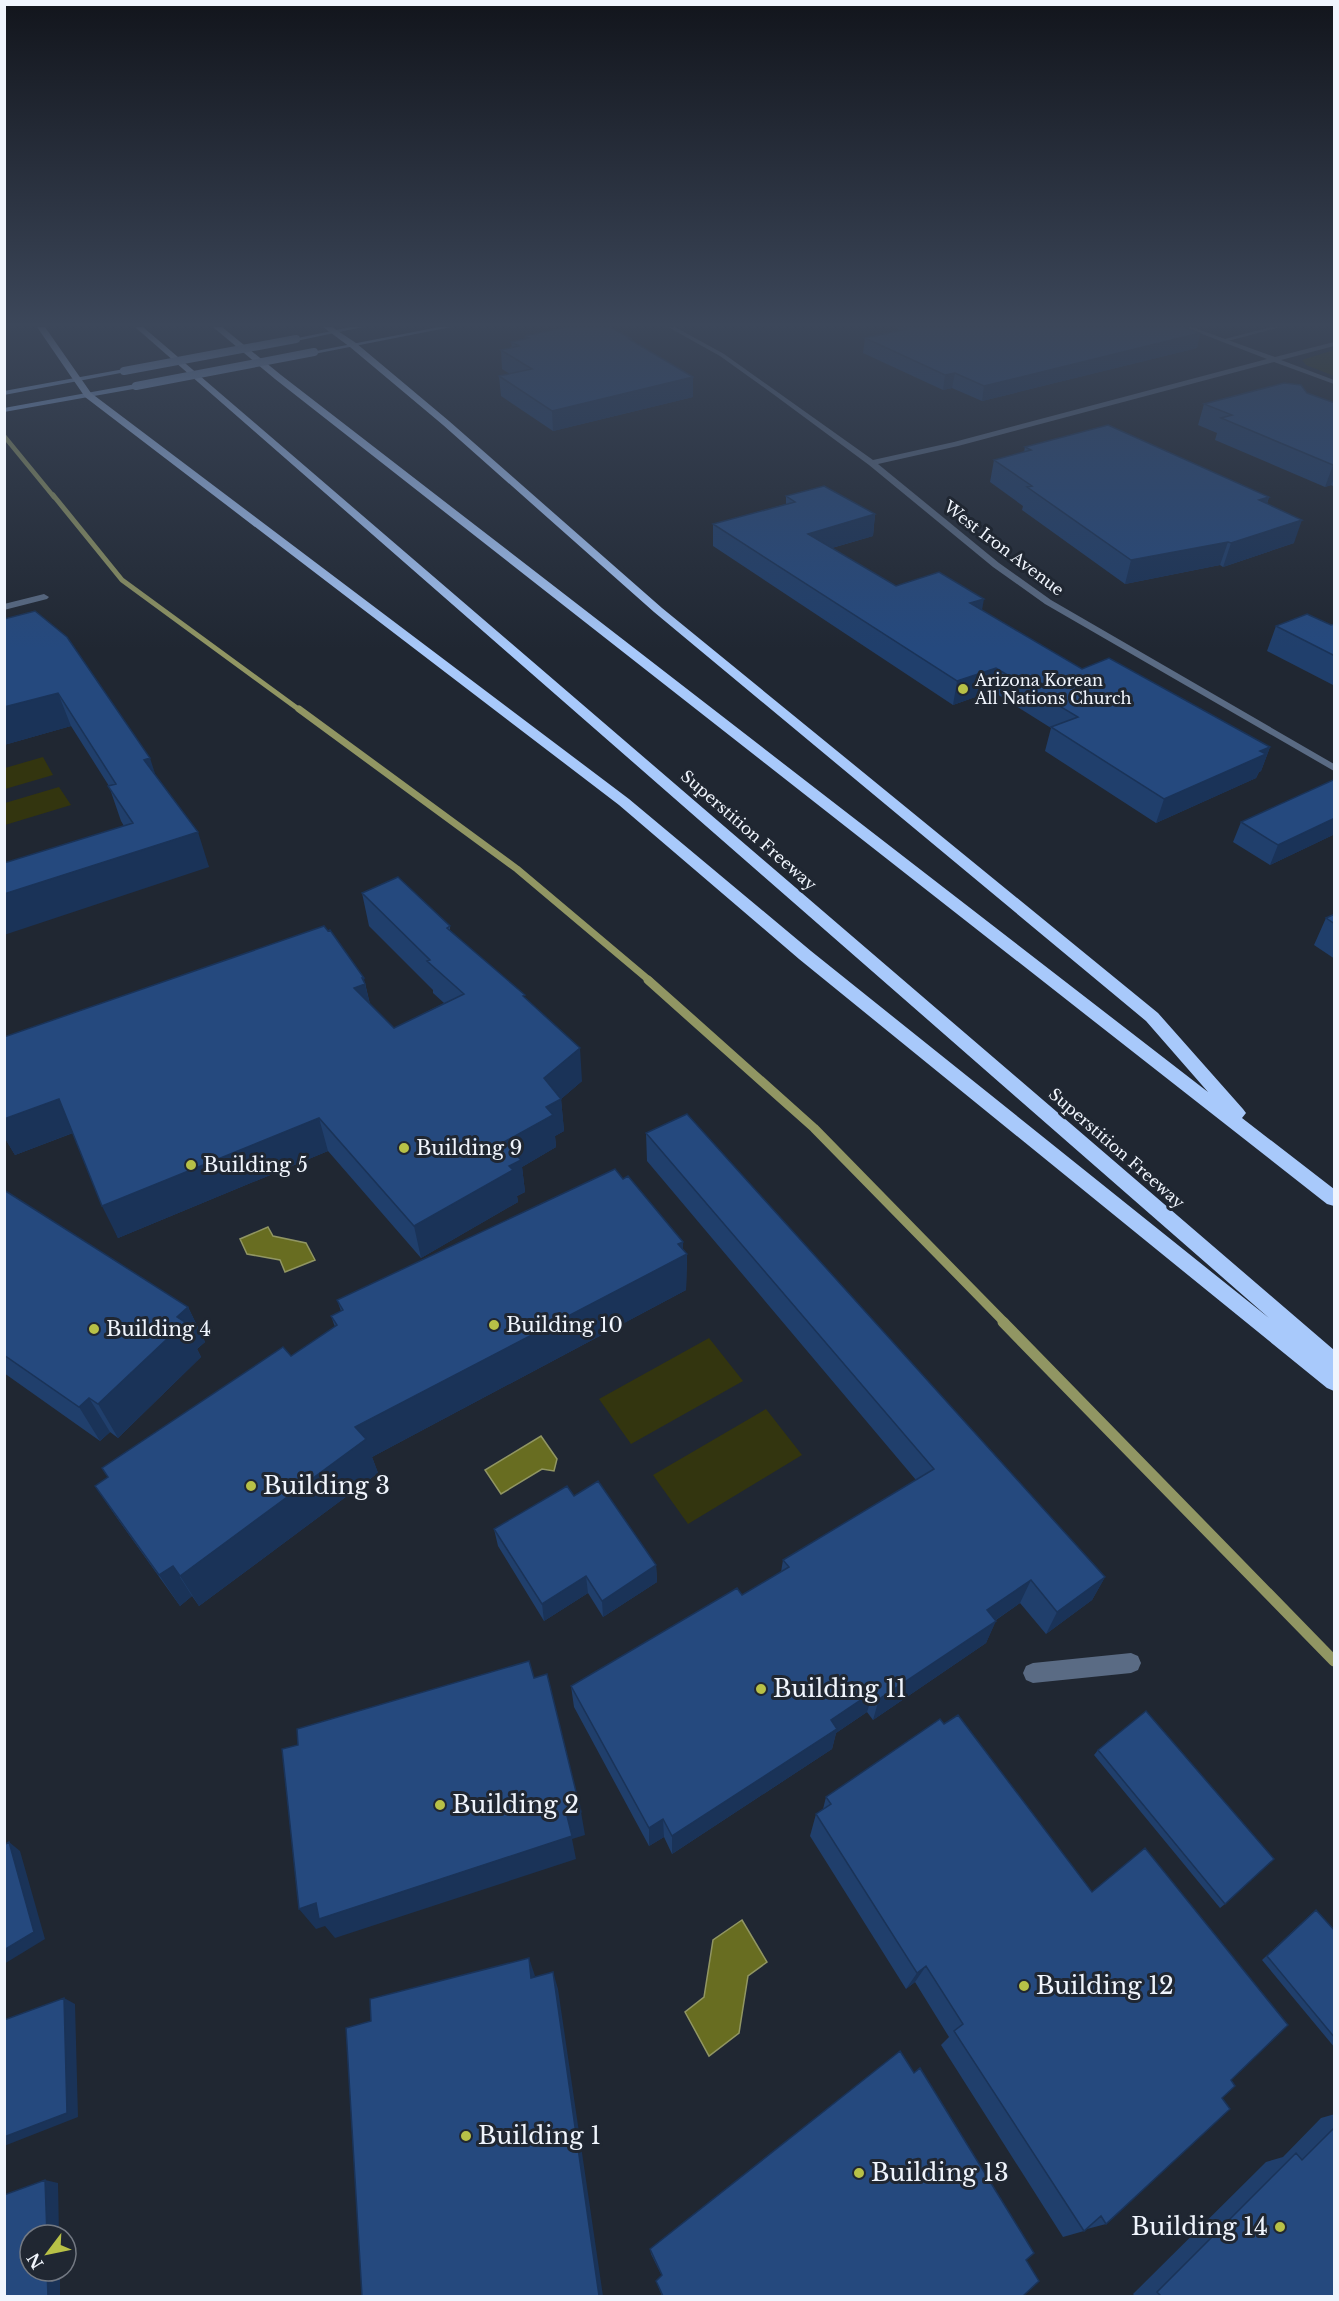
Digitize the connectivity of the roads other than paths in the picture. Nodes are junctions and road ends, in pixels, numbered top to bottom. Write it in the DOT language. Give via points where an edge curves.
graph roads {
  1 [pos="140,434"];
  2 [pos="263,434"];
  3 [pos="351,434"];
  4 [pos="459,434"];
  5 [pos="833,434"];
  6 [pos="991,434"];
  7 [pos="872,463"];
  8 [pos="44,597"];
  9 [pos="4,607"];
  10 [pos="1335,768"];
  11 [pos="1268,1148"];
  12 [pos="1335,1199"];
  13 [pos="1335,1362"];
  14 [pos="1335,1382"];
  15 [pos="1131,1663"];
  16 [pos="1033,1673"];
  1 -- 14 [label="highway" via="624,802 805,955"];
  2 -- 13 [label="highway, Superstition Freeway"];
  3 -- 11 [label="highway"];
  4 -- 11 [label="highway" via="658,610 1152,1017"];
  5 -- 7 [label="street, West Iron Avenue"];
  6 -- 7 [label="street"];
  7 -- 10 [label="street, West Iron Avenue" via="996,565 1048,602"];
  8 -- 9 [label="street"];
  11 -- 12 [label="highway"];
  15 -- 16 [label="street"];
}
